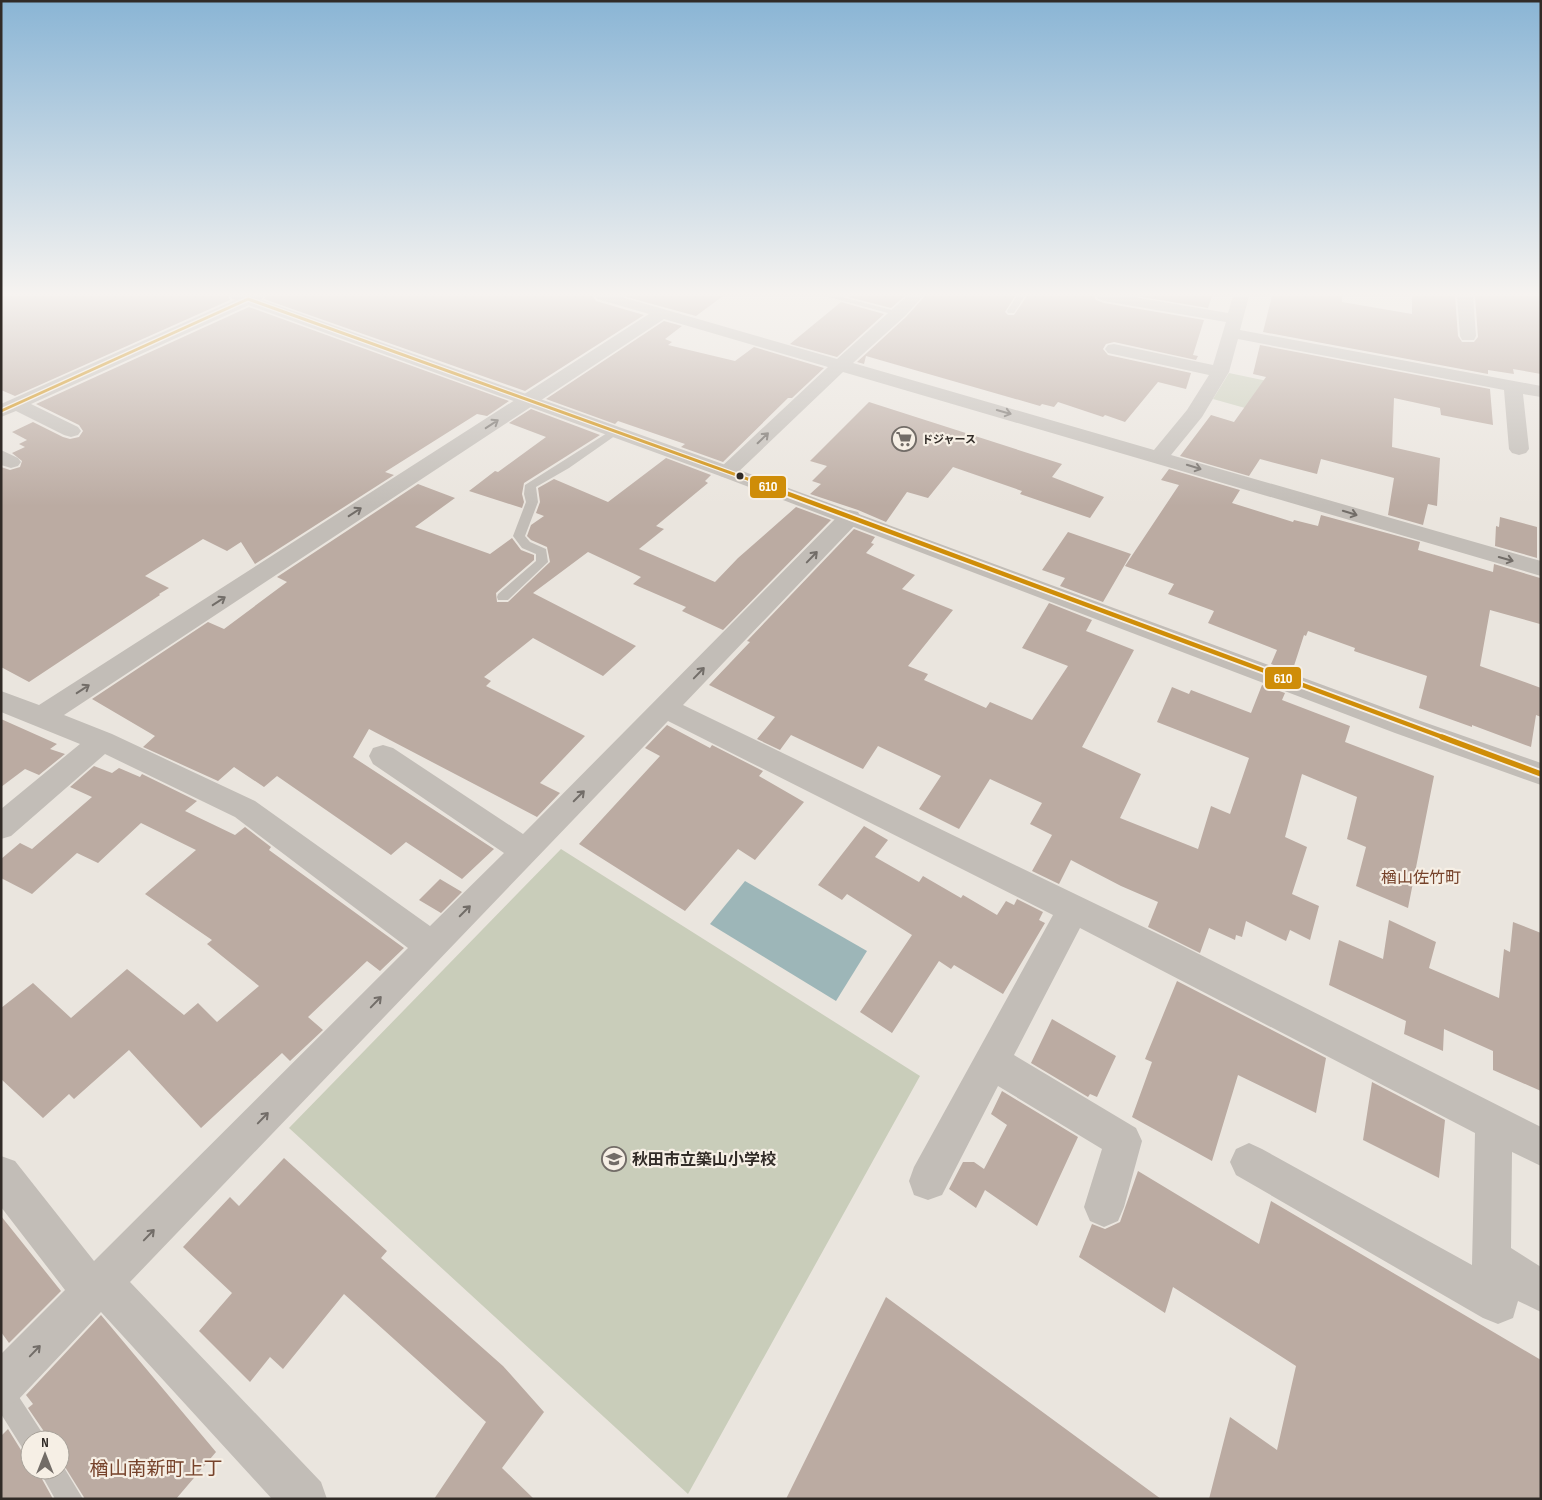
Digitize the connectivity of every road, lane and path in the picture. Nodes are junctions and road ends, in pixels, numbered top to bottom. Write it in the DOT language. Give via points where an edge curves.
graph roads {
  1 [pos="98,366"];
  2 [pos="430,366"];
  3 [pos="580,366"];
  4 [pos="839,366"];
  5 [pos="843,366"];
  6 [pos="1194,366"];
  7 [pos="1222,366"];
  8 [pos="1417,366"];
  9 [pos="1220,372"];
  10 [pos="1513,387"];
  11 [pos="1541,392"];
  12 [pos="528,400"];
  13 [pos="9,407"];
  14 [pos="71,431"];
  15 [pos="615,432"];
  16 [pos="1519,449"];
  17 [pos="1159,457"];
  18 [pos="727,472"];
  19 [pos="850,517"];
  20 [pos="1541,569"];
  21 [pos="503,597"];
  22 [pos="1,701"];
  23 [pos="665,708"];
  24 [pos="42,716"];
  25 [pos="102,741"];
  26 [pos="384,756"];
  27 [pos="1541,774"];
  28 [pos="1,827"];
  29 [pos="525,851"];
  30 [pos="1074,909"];
  31 [pos="431,946"];
  32 [pos="991,1062"];
  33 [pos="1494,1122"];
  34 [pos="1541,1147"];
  35 [pos="1249,1162"];
  36 [pos="1,1175"];
  37 [pos="928,1180"];
  38 [pos="1104,1207"];
  39 [pos="1490,1259"];
  40 [pos="97,1287"];
  41 [pos="1541,1291"];
  42 [pos="1,1386"];
  43 [pos="1,1392"];
  44 [pos="26,1430"];
  45 [pos="58,1480"];
  46 [pos="70,1499"];
  47 [pos="304,1499"];
  1 -- 13 [label="street"];
  2 -- 12 [label="street"];
  3 -- 12 [label="street"];
  18 -- 4 [label="street, one-way"];
  5 -- 17 [label="street, one-way"];
  6 -- 9 [label="street"];
  7 -- 9 [label="street"];
  8 -- 10 [label="street"];
  9 -- 17 [label="street" via="1195,413"];
  10 -- 11 [label="street"];
  10 -- 16 [label="street"];
  12 -- 15 [label="street"];
  24 -- 12 [label="street, one-way"];
  13 -- 14 [label="street"];
  15 -- 18 [label="street"];
  15 -- 21 [label="lane" via="531,485 532,502 519,536 526,545 542,552 542,562"];
  17 -- 20 [label="street, one-way"];
  18 -- 19 [label="street"];
  23 -- 19 [label="street, one-way"];
  19 -- 27 [label="street"];
  22 -- 24 [label="street"];
  29 -- 23 [label="street, one-way"];
  23 -- 30 [label="street"];
  24 -- 25 [label="street"];
  25 -- 28 [label="street"];
  25 -- 31 [label="street" via="245,809"];
  26 -- 29 [label="street"];
  31 -- 29 [label="street, one-way"];
  30 -- 32 [label="street"];
  30 -- 33 [label="street"];
  40 -- 31 [label="street, one-way"];
  32 -- 37 [label="street"];
  32 -- 38 [label="street" via="1123,1141"];
  33 -- 34 [label="street"];
  33 -- 39 [label="street"];
  35 -- 39 [label="street" via="1498,1303"];
  36 -- 40 [label="street"];
  39 -- 41 [label="street"];
  42 -- 40 [label="street, one-way"];
  40 -- 47 [label="street"];
  43 -- 44 [label="lane"];
  45 -- 46 [label="lane"];
}
